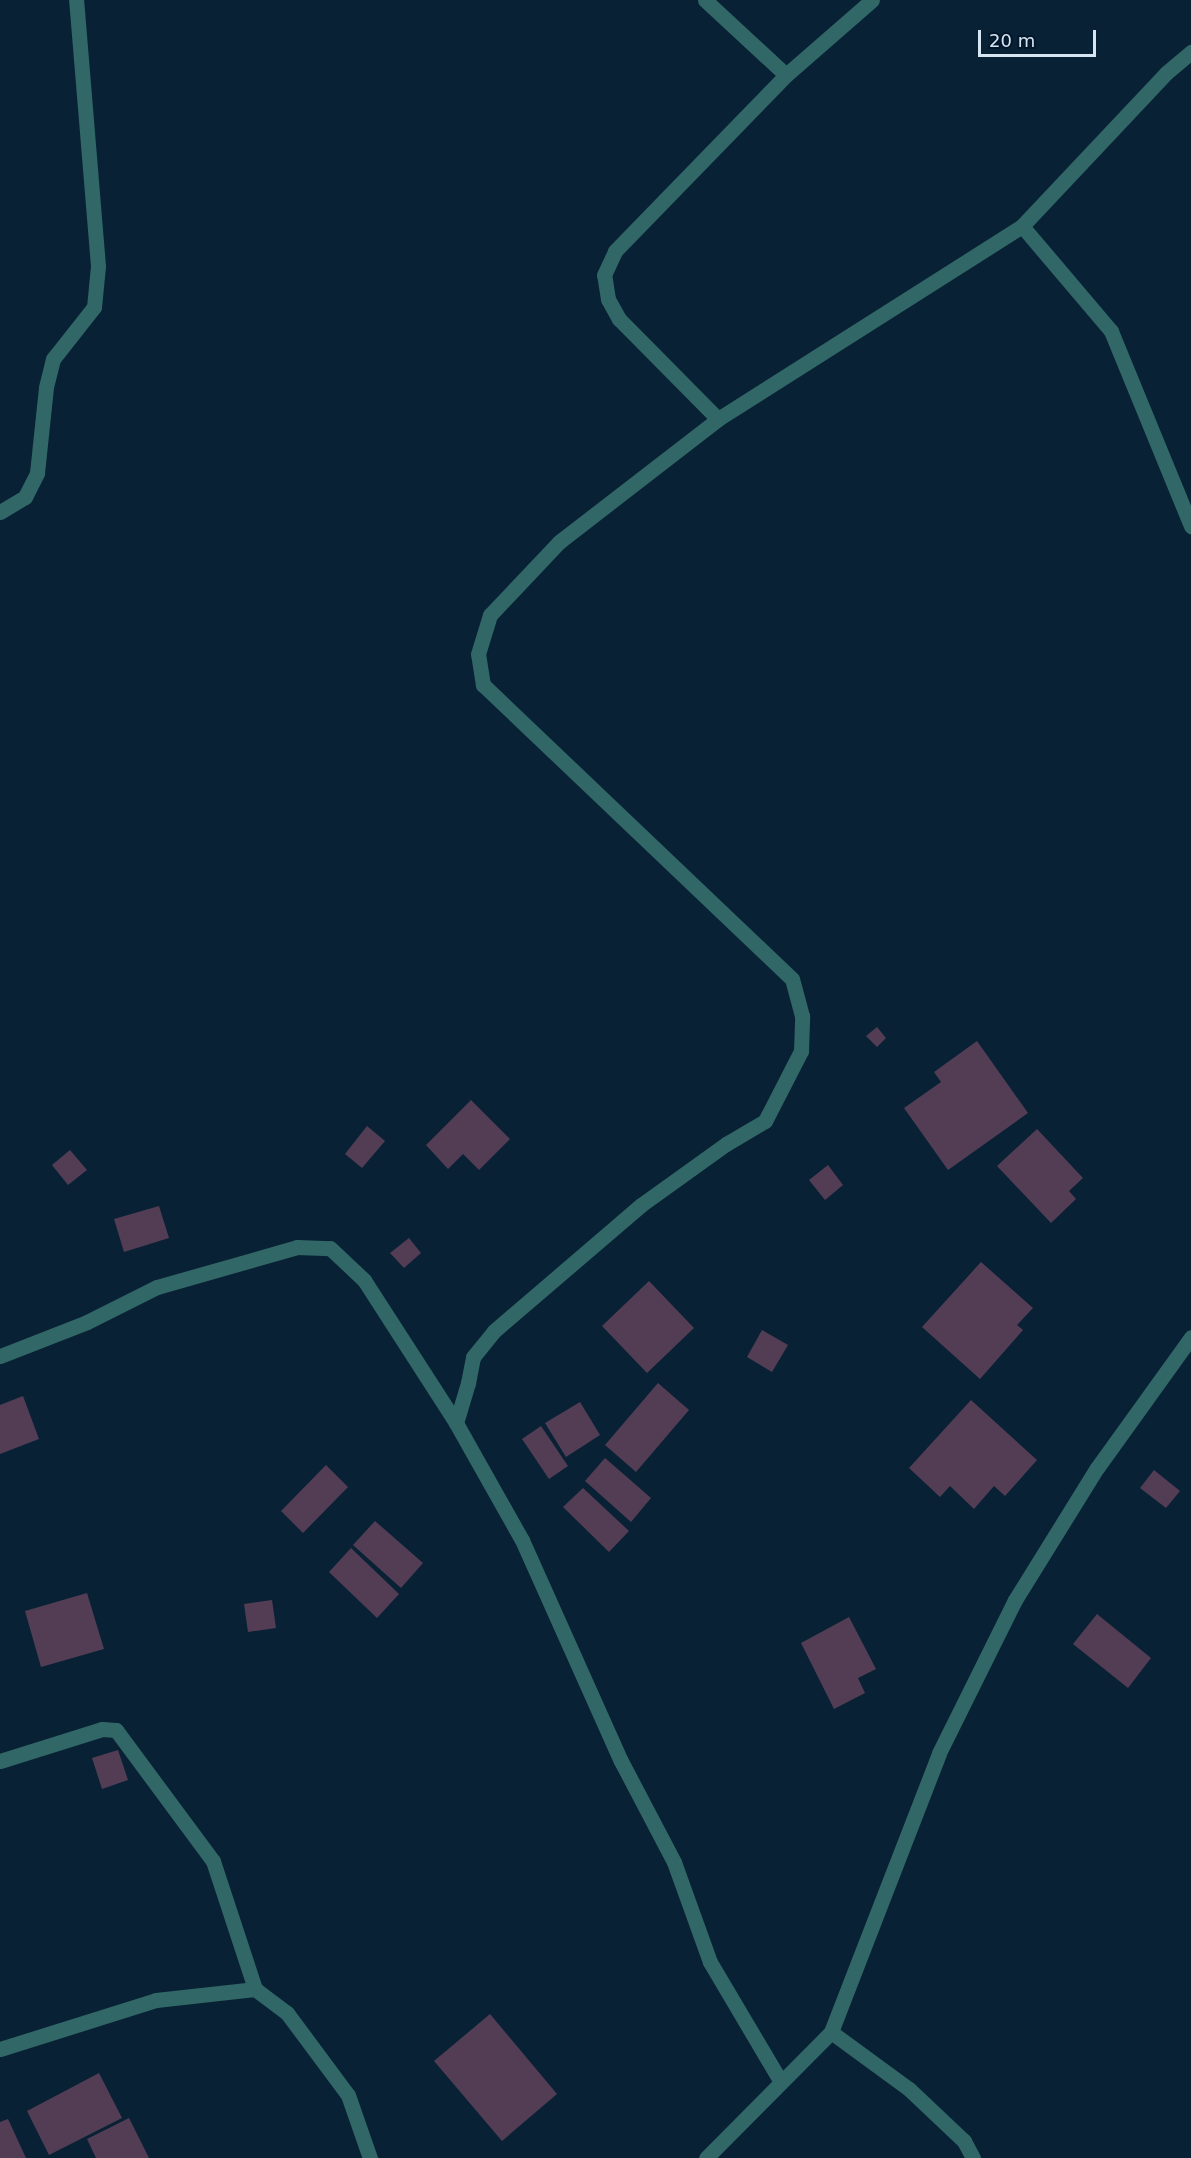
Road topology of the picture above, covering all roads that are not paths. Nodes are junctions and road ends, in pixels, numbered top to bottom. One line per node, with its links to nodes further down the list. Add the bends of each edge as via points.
1 (76, 0): 8 (street, via 98,266 94,307 53,359 46,387 37,473 25,497)
2 (705, 0): 5 (street)
3 (872, 0): 5 (street)
4 (1191, 52): 6 (street, via 1166,73)
5 (786, 75): 7 (street, via 615,251 604,275 608,299 619,319)
6 (1023, 226): 7 (street); 9 (street, via 1112,330)
7 (718, 419): 12 (street, via 559,542 490,615 478,654 483,686 792,978 802,1016 801,1051 765,1121 641,1205 494,1332 473,1357)
8 (0, 512)
9 (1191, 526)
10 (1191, 1337): 15 (street, via 1097,1468 1015,1600 939,1753)
11 (0, 1356): 12 (street, via 87,1322 157,1287 297,1246 330,1248 364,1280)
12 (456, 1424): 17 (street, via 522,1540 621,1761 674,1862 710,1962)
13 (0, 1761): 14 (street, via 102,1729 116,1730 213,1861)
14 (255, 1989): 16 (street, via 156,2001); 18 (street, via 288,2013 348,2095)
15 (831, 2032): 17 (street); 20 (street, via 909,2089 964,2141)
16 (0, 2049)
17 (781, 2082): 19 (street)
18 (370, 2158)
19 (706, 2158)
20 (973, 2158)

